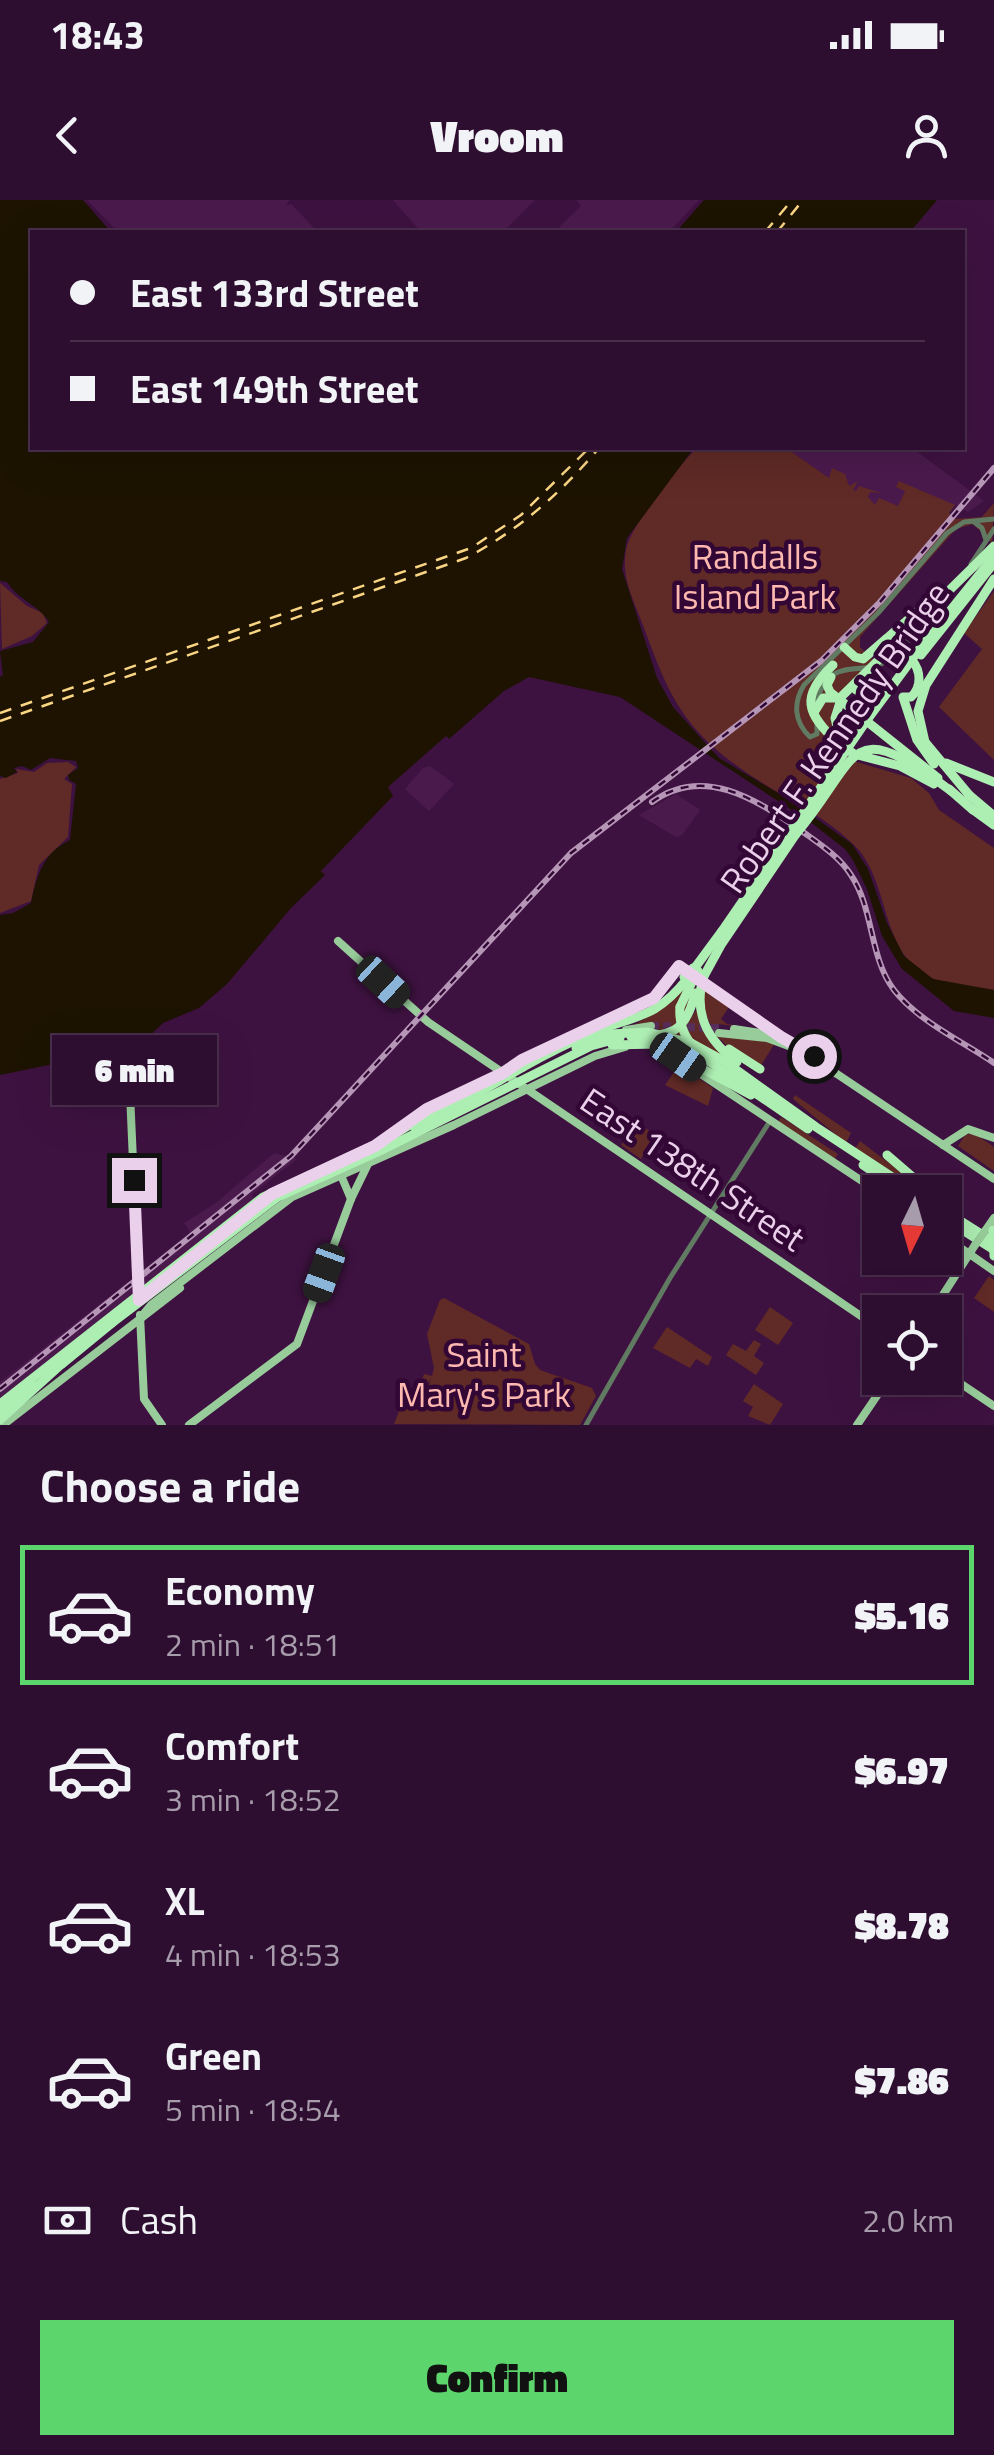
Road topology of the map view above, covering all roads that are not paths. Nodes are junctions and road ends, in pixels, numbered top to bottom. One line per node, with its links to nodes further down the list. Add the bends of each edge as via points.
1 (994, 519): 2 (street)
2 (971, 520): 4 (street); 8 (street, via 947,533)
3 (994, 529): 4 (street)
4 (990, 543): 6 (highway); 11 (street)
5 (994, 560): 20 (highway, Robert F. Kennedy Bridge, bridge, via 907,665); 27 (highway, Robert F. Kennedy Bridge, bridge)
6 (973, 567): 10 (highway, bridge); 17 (highway, bridge, via 842,696 835,718)
7 (994, 579): 18 (highway, via 923,692 918,719)
8 (843, 648): 10 (highway); 12 (street); 16 (street, via 802,687 797,716 810,737 817,734); 17 (highway, bridge, via 816,682 810,704)
9 (900, 657): 11 (street); 23 (highway, via 918,670 918,687 908,697 922,751)
10 (870, 660): 11 (street); 12 (street)
11 (886, 663)
12 (847, 669): 13 (street)
13 (831, 678): 15 (highway, via 828,689); 16 (street)
14 (882, 684): 20 (highway, bridge, via 858,688 844,704 842,749)
15 (843, 702): 16 (highway, via 826,697); 19 (highway)
16 (815, 711)
17 (838, 741): 24 (highway, bridge, via 860,756 905,768)
18 (925, 742): 21 (highway, via 950,765); 23 (highway)
19 (905, 750): 22 (highway, bridge); 23 (highway)
20 (824, 782): 29 (highway, Robert F. Kennedy Bridge, bridge)
21 (994, 782)
22 (951, 791): 24 (highway); 27 (highway, bridge, via 902,756 864,750 848,761)
23 (970, 796): 25 (highway)
24 (973, 810): 26 (highway)
25 (994, 816)
26 (994, 825)
27 (796, 834): 29 (highway, Robert F. Kennedy Bridge, bridge)
28 (338, 940): 41 (main road, East 138th Street, via 425,1020)
29 (716, 948): 30 (highway); 30 (highway)
30 (698, 972): 31 (highway, bridge); 31 (highway, bridge)
31 (692, 982): 32 (highway); 33 (highway, via 640,1012); 34 (highway, via 687,1020 674,1031); 37 (highway, bridge, via 680,1021); 46 (highway, bridge, via 651,1012 554,1051)
32 (702, 1019): 39 (highway, via 721,1042); 44 (highway, via 721,1050)
33 (584, 1031): 35 (street, via 658,996 679,966); 41 (main road)
34 (654, 1031): 38 (main road, via 601,1038); 43 (main road, via 600,1042); 45 (highway, bridge, via 596,1044)
35 (781, 1037): 42 (main road); 42 (main road, via 719,1030 777,1041)
36 (678, 1057): 43 (main road, via 630,1047); 44 (highway); 47 (main road)
37 (706, 1062): 44 (highway); 45 (highway, bridge, via 662,1045 620,1044)
38 (544, 1065): 41 (main road); 43 (main road)
39 (760, 1069)
40 (129, 1072): 77 (main road, bridge)
41 (503, 1073): 43 (main road, East 138th Street); 48 (highway, bridge); 60 (main road, via 427,1109 375,1146)
42 (837, 1074): 50 (main road)
43 (520, 1086): 46 (main road); 53 (main road); 65 (main road, East 138th Street)
44 (774, 1100): 46 (highway, bridge, via 714,1054 683,1040 621,1032); 52 (highway)
45 (481, 1101): 83 (highway, bridge, via 271,1201)
46 (440, 1116): 48 (highway, bridge); 54 (main road)
47 (770, 1120): 62 (main road); 65 (street)
48 (389, 1138): 83 (highway, bridge, via 263,1197)
49 (994, 1138): 50 (main road, via 968,1129)
50 (944, 1145): 61 (main road)
51 (887, 1155): 58 (highway)
52 (856, 1157): 55 (highway); 56 (highway); 57 (highway)
53 (369, 1162): 59 (main road); 64 (main road)
54 (344, 1164): 59 (main road); 63 (main road)
55 (873, 1175)
56 (880, 1175)
57 (887, 1175)
58 (910, 1175)
59 (338, 1176): 63 (main road); 64 (main road)
60 (300, 1179): 63 (main road); 71 (main road)
61 (994, 1179)
62 (862, 1181)
63 (289, 1194): 68 (main road); 79 (main road)
64 (350, 1199): 84 (main road, via 298,1344)
65 (710, 1214): 78 (main road, East 138th Street); 86 (street)
66 (962, 1217): 70 (highway)
67 (994, 1218): 70 (main road)
68 (240, 1227): 71 (main road); 77 (main road)
69 (962, 1229): 72 (highway)
70 (986, 1230): 72 (highway, bridge); 72 (highway); 74 (main road, bridge)
71 (218, 1236): 77 (main road)
72 (994, 1249)
73 (962, 1250): 74 (main road)
74 (970, 1255): 75 (main road); 76 (main road)
75 (994, 1271)
76 (943, 1295)
77 (139, 1299): 79 (main road); 83 (main road)
78 (862, 1317)
79 (140, 1318): 83 (main road); 85 (main road, via 144,1399)
80 (962, 1384): 82 (main road)
81 (877, 1395): 87 (main road)
82 (994, 1406)
83 (1, 1414)
84 (192, 1424)
85 (162, 1425)
86 (586, 1425)
87 (857, 1425)

